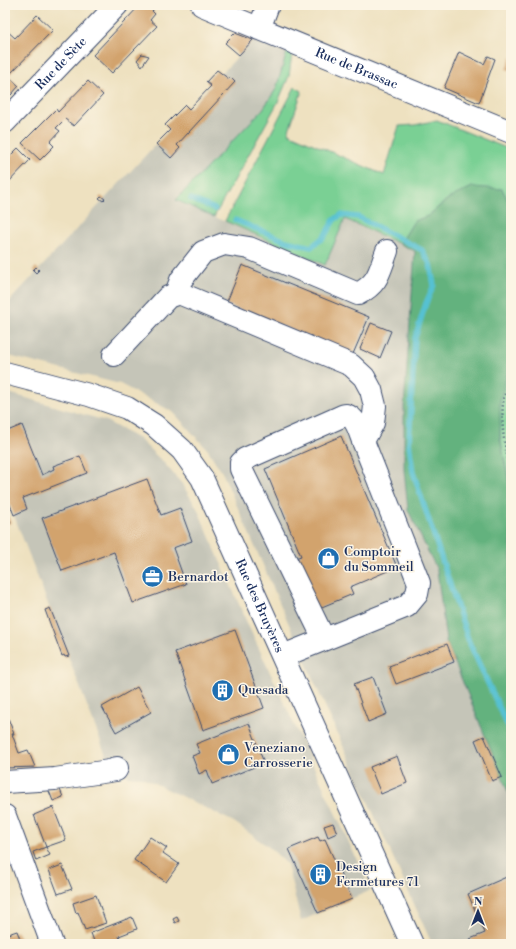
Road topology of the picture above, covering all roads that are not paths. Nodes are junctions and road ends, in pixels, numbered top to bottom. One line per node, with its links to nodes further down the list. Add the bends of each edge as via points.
1 (117, 5): 5 (street, Rue de Sète)
2 (202, 5): 4 (street, Rue de Brassac)
3 (268, 5): 4 (street)
4 (259, 29): 6 (street, Rue de Brassac)
5 (5, 122)
6 (511, 132)
7 (387, 251): 8 (street, via 376,280 358,294 249,248 224,244 203,252 181,280)
8 (179, 293): 9 (street, via 168,297); 11 (street, via 351,365 364,377 375,406 373,423)
9 (114, 355)
10 (5, 373): 13 (street, Rue des Bruyères, via 89,395 127,408 154,425 182,450 202,478)
11 (363, 440): 12 (street, via 419,583 417,594 407,606); 12 (street, via 356,423 346,415 244,459 241,463 241,469)
12 (324, 640): 13 (street)
13 (283, 656): 18 (street, Rue des Bruyères)
14 (117, 768): 15 (street, via 55,779)
15 (5, 782)
16 (5, 816): 17 (street)
17 (52, 944)
18 (412, 944)

